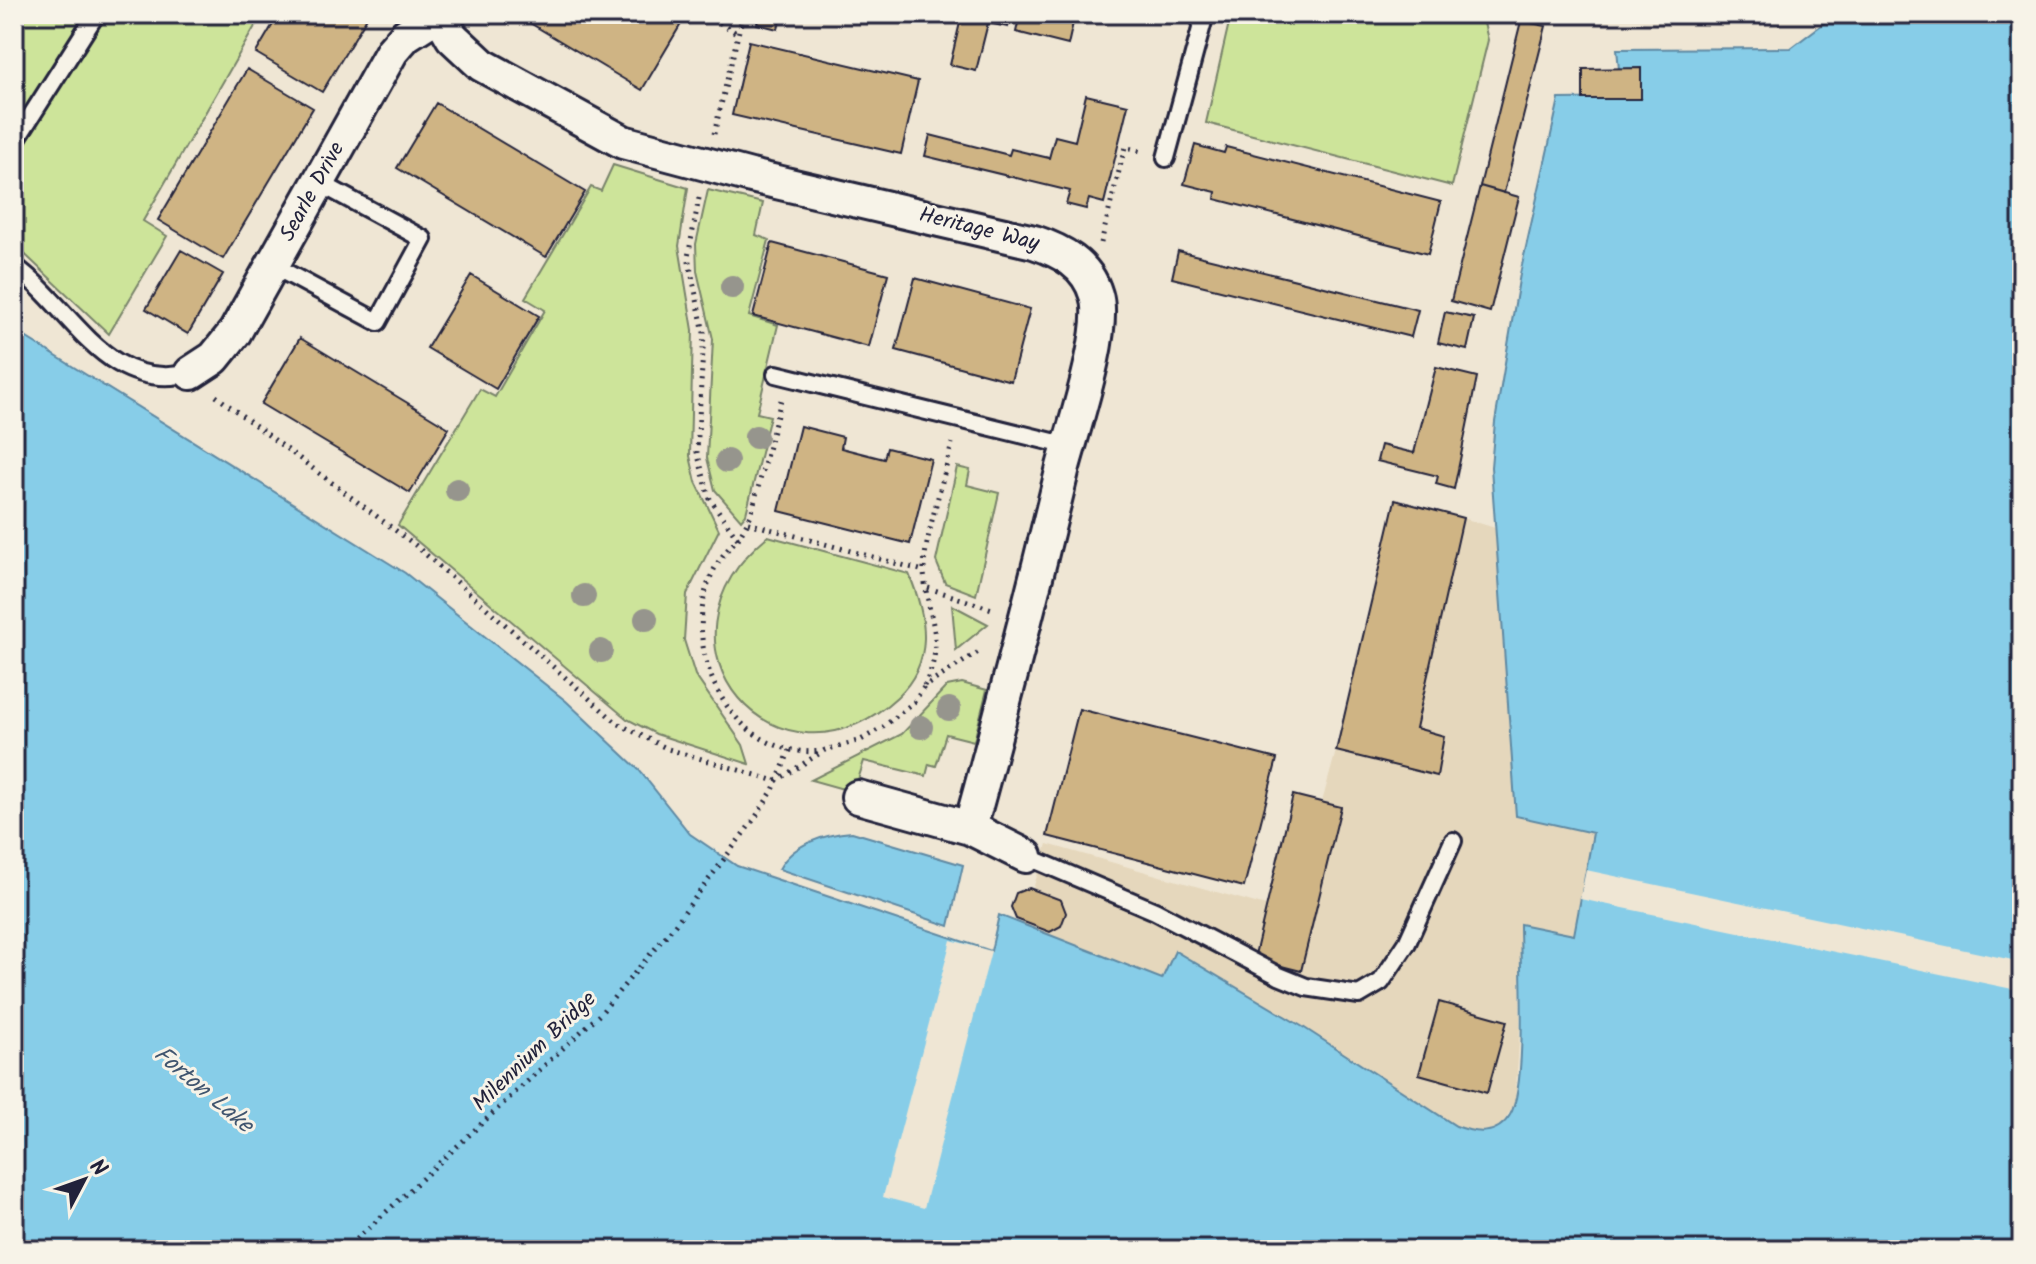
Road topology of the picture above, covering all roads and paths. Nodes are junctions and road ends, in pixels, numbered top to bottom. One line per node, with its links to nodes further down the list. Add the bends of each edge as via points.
1 (96, 14): 7 (lane)
2 (439, 14): 8 (street, Heritage Way, via 468,54 623,142); 10 (street, Searle Drive, via 392,51)
3 (706, 14): 6 (path)
4 (743, 14): 6 (path)
5 (1205, 14): 9 (lane)
6 (738, 34): 8 (path)
7 (14, 143)
8 (710, 152): 13 (street, Heritage Way, via 1034,242 1070,258); 19 (path, via 688,257 704,333 697,452 710,499)
9 (1166, 158): 13 (path, via 1125,147)
10 (318, 182): 11 (street, Searle Drive); 11 (lane, via 423,239 378,322)
11 (272, 265): 14 (street, Searle Drive, via 228,341)
12 (14, 266): 14 (lane, via 117,363 155,377)
13 (1091, 283): 17 (street, via 1097,323)
14 (189, 374): 26 (path, via 415,545 617,723 668,749)
15 (782, 375): 16 (lane); 18 (path)
16 (958, 419): 17 (lane); 20 (path)
17 (1069, 446): 22 (street)
18 (748, 523): 19 (path); 20 (path)
19 (738, 539): 24 (path, via 717,560 705,589 703,658 736,714 757,734)
20 (924, 571): 21 (path)
21 (928, 588): 22 (path); 23 (path, via 937,639)
22 (1027, 620): 23 (path); 28 (street)
23 (924, 687): 25 (path, via 883,727)
24 (790, 750): 25 (path); 26 (path, Milennium Bridge)
25 (825, 750): 26 (path)
26 (776, 781): 31 (path, Milennium Bridge, via 755,818 670,931 600,1014)
27 (858, 797): 28 (street)
28 (970, 828): 30 (street)
29 (1453, 841): 30 (lane, via 1407,943 1381,982 1359,995 1306,987 1279,976 1155,911)
30 (1026, 856)
31 (345, 1250)

